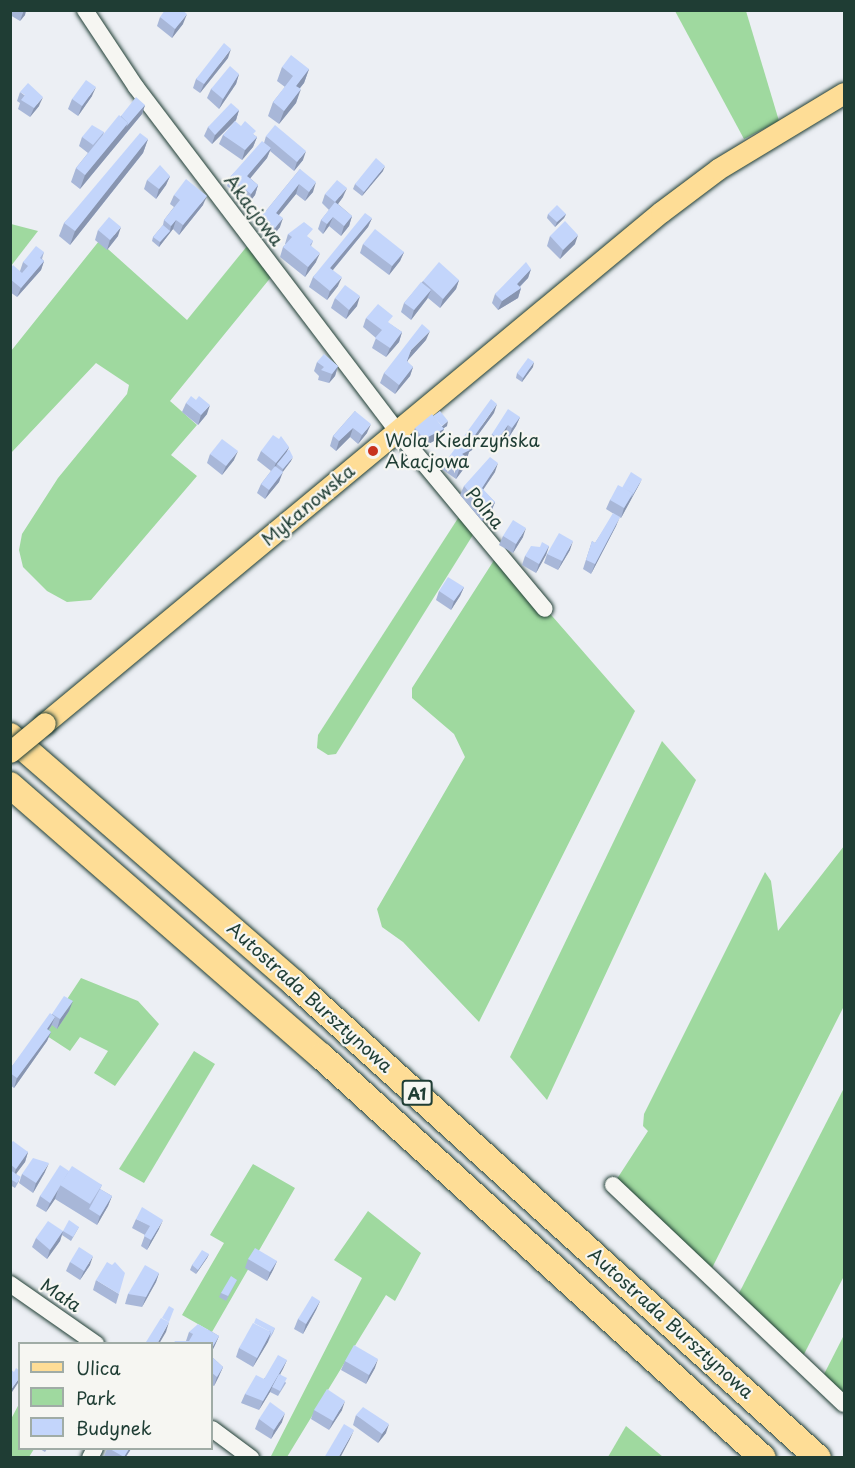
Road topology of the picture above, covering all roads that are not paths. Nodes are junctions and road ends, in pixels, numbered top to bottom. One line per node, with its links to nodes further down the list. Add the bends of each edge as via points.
1 (85, 10): 3 (street, Akacjowa, via 136,87)
2 (844, 93): 3 (main road, Mykanowska, via 718,169 554,298)
3 (397, 431): 4 (street, Polna); 6 (main road, Mykanowska, bridge)
4 (545, 609)
5 (10, 736): 15 (highway, Autostrada Bursztynowa / A1, via 294,983)
6 (10, 752)
7 (10, 785): 14 (highway, Autostrada Bursztynowa / A1, via 321,1056)
8 (613, 1185): 11 (street)
9 (10, 1284): 10 (street, Mała)
10 (93, 1341)
11 (844, 1404)
12 (213, 1430): 13 (street)
13 (251, 1458)
14 (763, 1458)
15 (818, 1458)

